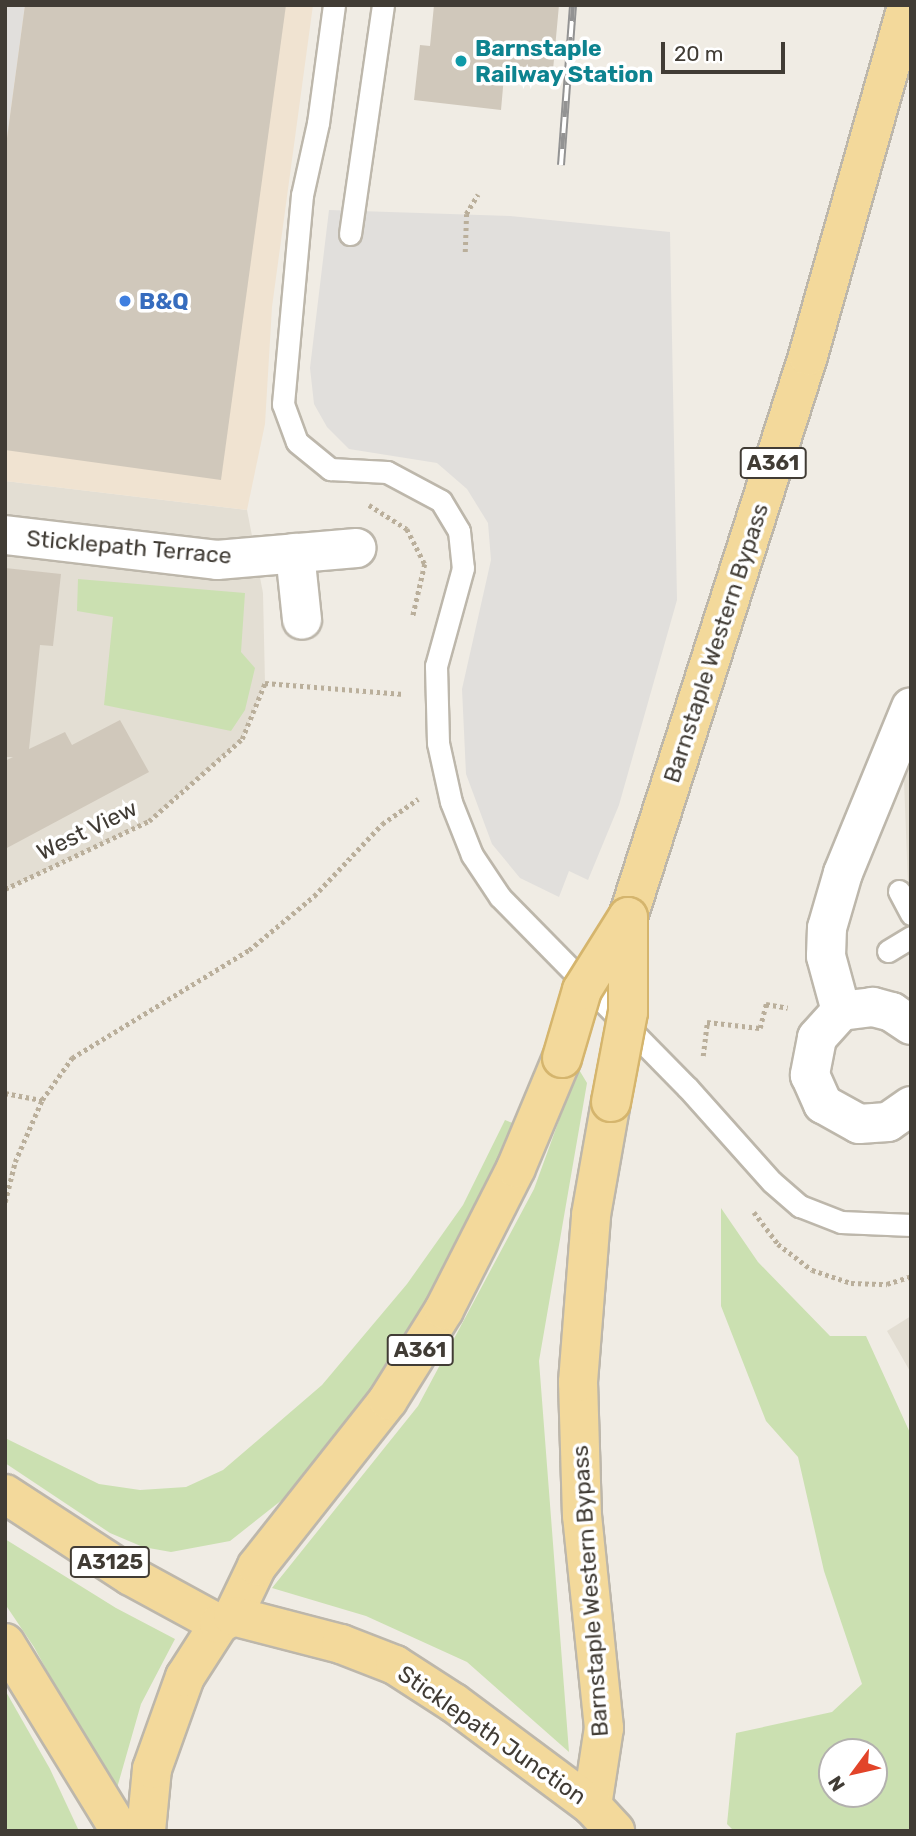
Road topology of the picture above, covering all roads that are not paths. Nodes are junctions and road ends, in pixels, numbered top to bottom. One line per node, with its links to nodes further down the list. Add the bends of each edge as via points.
1 (334, 5): 18 (lane, via 318,123 302,195 283,404 297,442 330,469 387,472 441,501 459,531 463,568 436,666 438,743 451,802 464,834 500,897 800,1206 841,1222)
2 (383, 5): 4 (lane)
3 (907, 5): 12 (main road, Barnstaple Western Bypass / A361, via 807,356)
4 (350, 234)
5 (5, 535): 7 (street, Sticklepath Terrace, via 217,560)
6 (356, 548): 7 (street, Sticklepath Terrace)
7 (295, 553): 8 (street)
8 (302, 620)
9 (911, 707): 15 (street, via 843,873 827,928)
10 (899, 891): 11 (lane)
11 (911, 914)
12 (628, 917): 20 (main road, Barnstaple Western Bypass / A361, bridge, via 582,990 562,1058 516,1168 444,1310 388,1400 257,1566); 22 (main road, Barnstaple Western Bypass / A361, bridge, via 628,1012 591,1215 578,1382 582,1516 604,1728)
13 (911, 937): 14 (lane)
14 (888, 951)
15 (836, 999): 16 (street, via 891,1012); 17 (street, via 810,1057 813,1086 823,1104 840,1117 864,1125)
16 (911, 1025)
17 (908, 1113)
18 (911, 1225)
19 (5, 1494): 20 (main road, A3125, via 131,1576)
20 (226, 1620): 22 (main road, Sticklepath Junction, via 341,1644 395,1665 454,1703); 24 (main road, via 185,1677 152,1769)
21 (5, 1643): 23 (main road)
22 (601, 1821)
23 (120, 1831)
24 (146, 1831)

